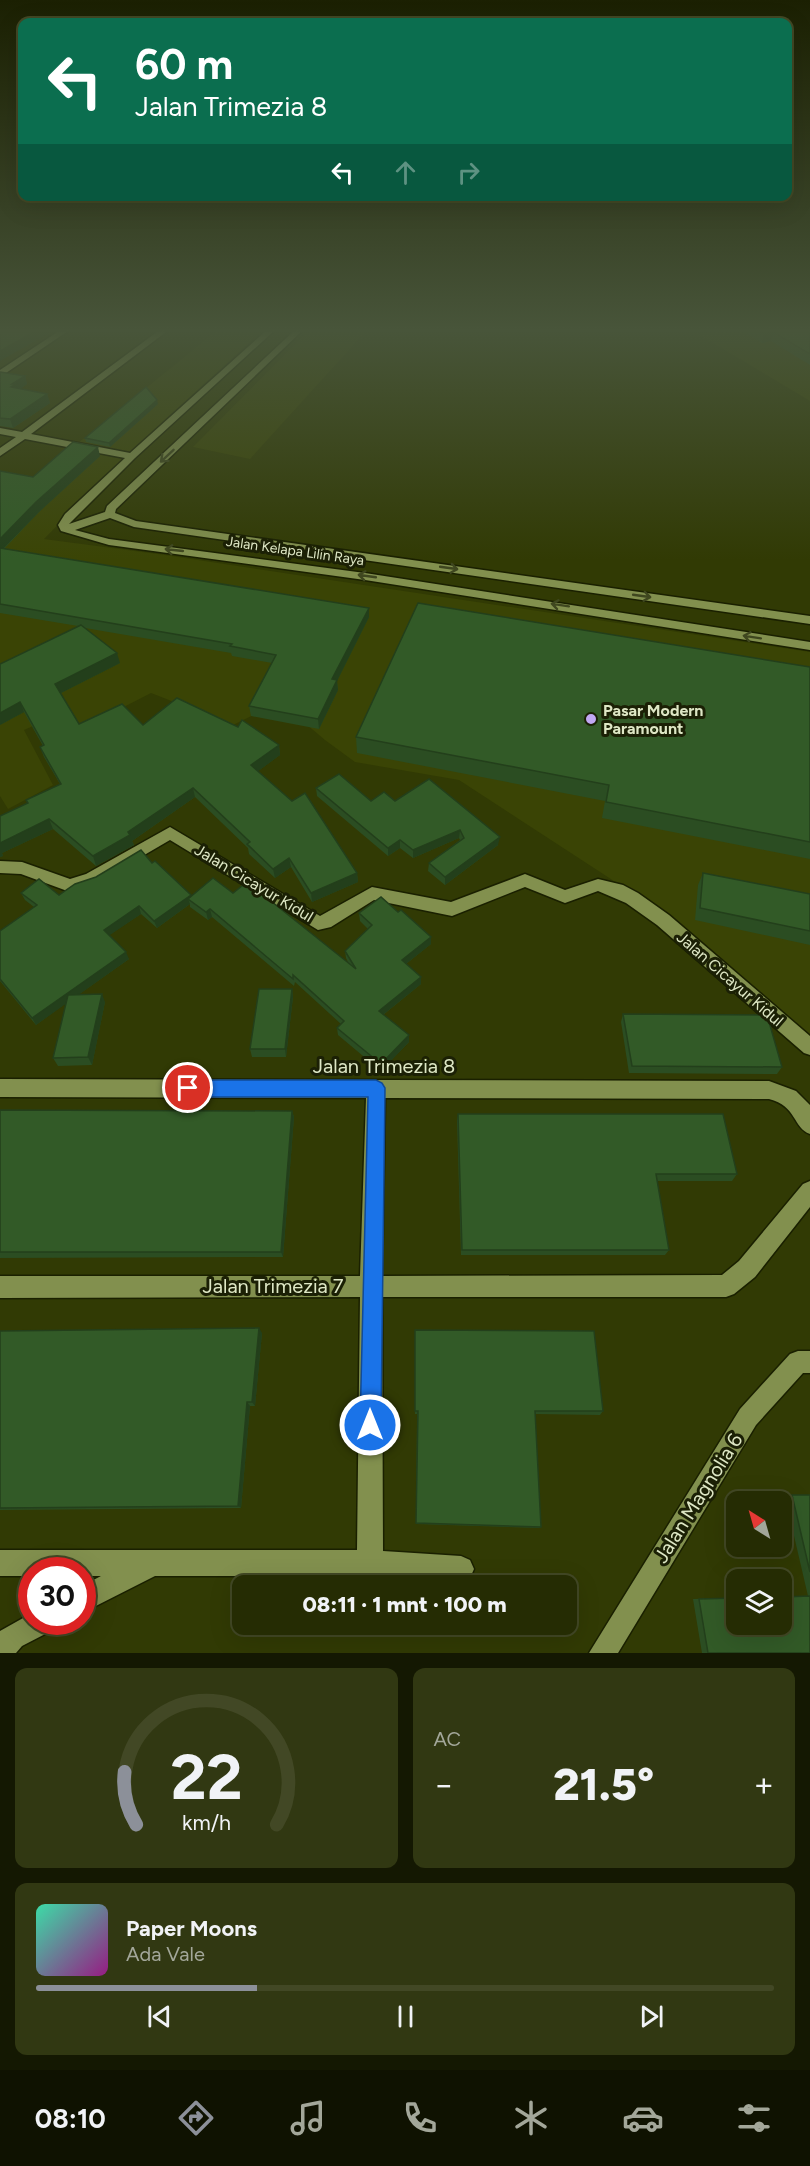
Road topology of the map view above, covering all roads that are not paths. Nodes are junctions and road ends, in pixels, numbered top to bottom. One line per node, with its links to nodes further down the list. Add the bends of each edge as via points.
1 (63, 406): 5 (street)
2 (194, 406): 7 (street)
3 (209, 406): 8 (street, one-way to 8, via 111,508)
4 (0, 431): 5 (street)
5 (24, 435): 6 (street); 7 (street)
6 (0, 453)
7 (132, 456): 10 (street, via 69,516 63,525)
8 (110, 514): 9 (street, Jalan Kelapa Lilin Raya); 10 (street)
9 (134, 524): 11 (street, via 112,535); 12 (street, Jalan Kelapa Lilin Raya, one-way to 12)
10 (65, 529): 11 (street, Jalan Kelapa Lilin Raya)
11 (114, 544): 13 (street, Jalan Kelapa Lilin Raya, one-way to 11, via 471,591)
12 (810, 620)
13 (810, 646)
14 (0, 867): 15 (street, Jalan Cicayur Kidul, via 22,868 70,886 92,878 170,833 318,922 325,922 372,894 452,909 525,880 565,897 598,885 617,890 656,915)
15 (810, 1047)
16 (376, 1088): 17 (street, Jalan Trimezia 8); 18 (street, Jalan Trimezia 8, via 769,1090 802,1106); 20 (street)
17 (0, 1089)
18 (810, 1125)
19 (810, 1191): 20 (street, Jalan Trimezia 7, via 747,1269 726,1286)
20 (371, 1286): 21 (street, Jalan Trimezia 7); 25 (street)
21 (0, 1287)
22 (810, 1362): 30 (street, Jalan Magnolia 6, via 798,1362 748,1417)
23 (0, 1563): 24 (street)
24 (151, 1563): 25 (street); 27 (street)
25 (370, 1563): 26 (street)
26 (460, 1569)
27 (96, 1592)
28 (18, 1634): 29 (street)
29 (0, 1649)
30 (603, 1653)

